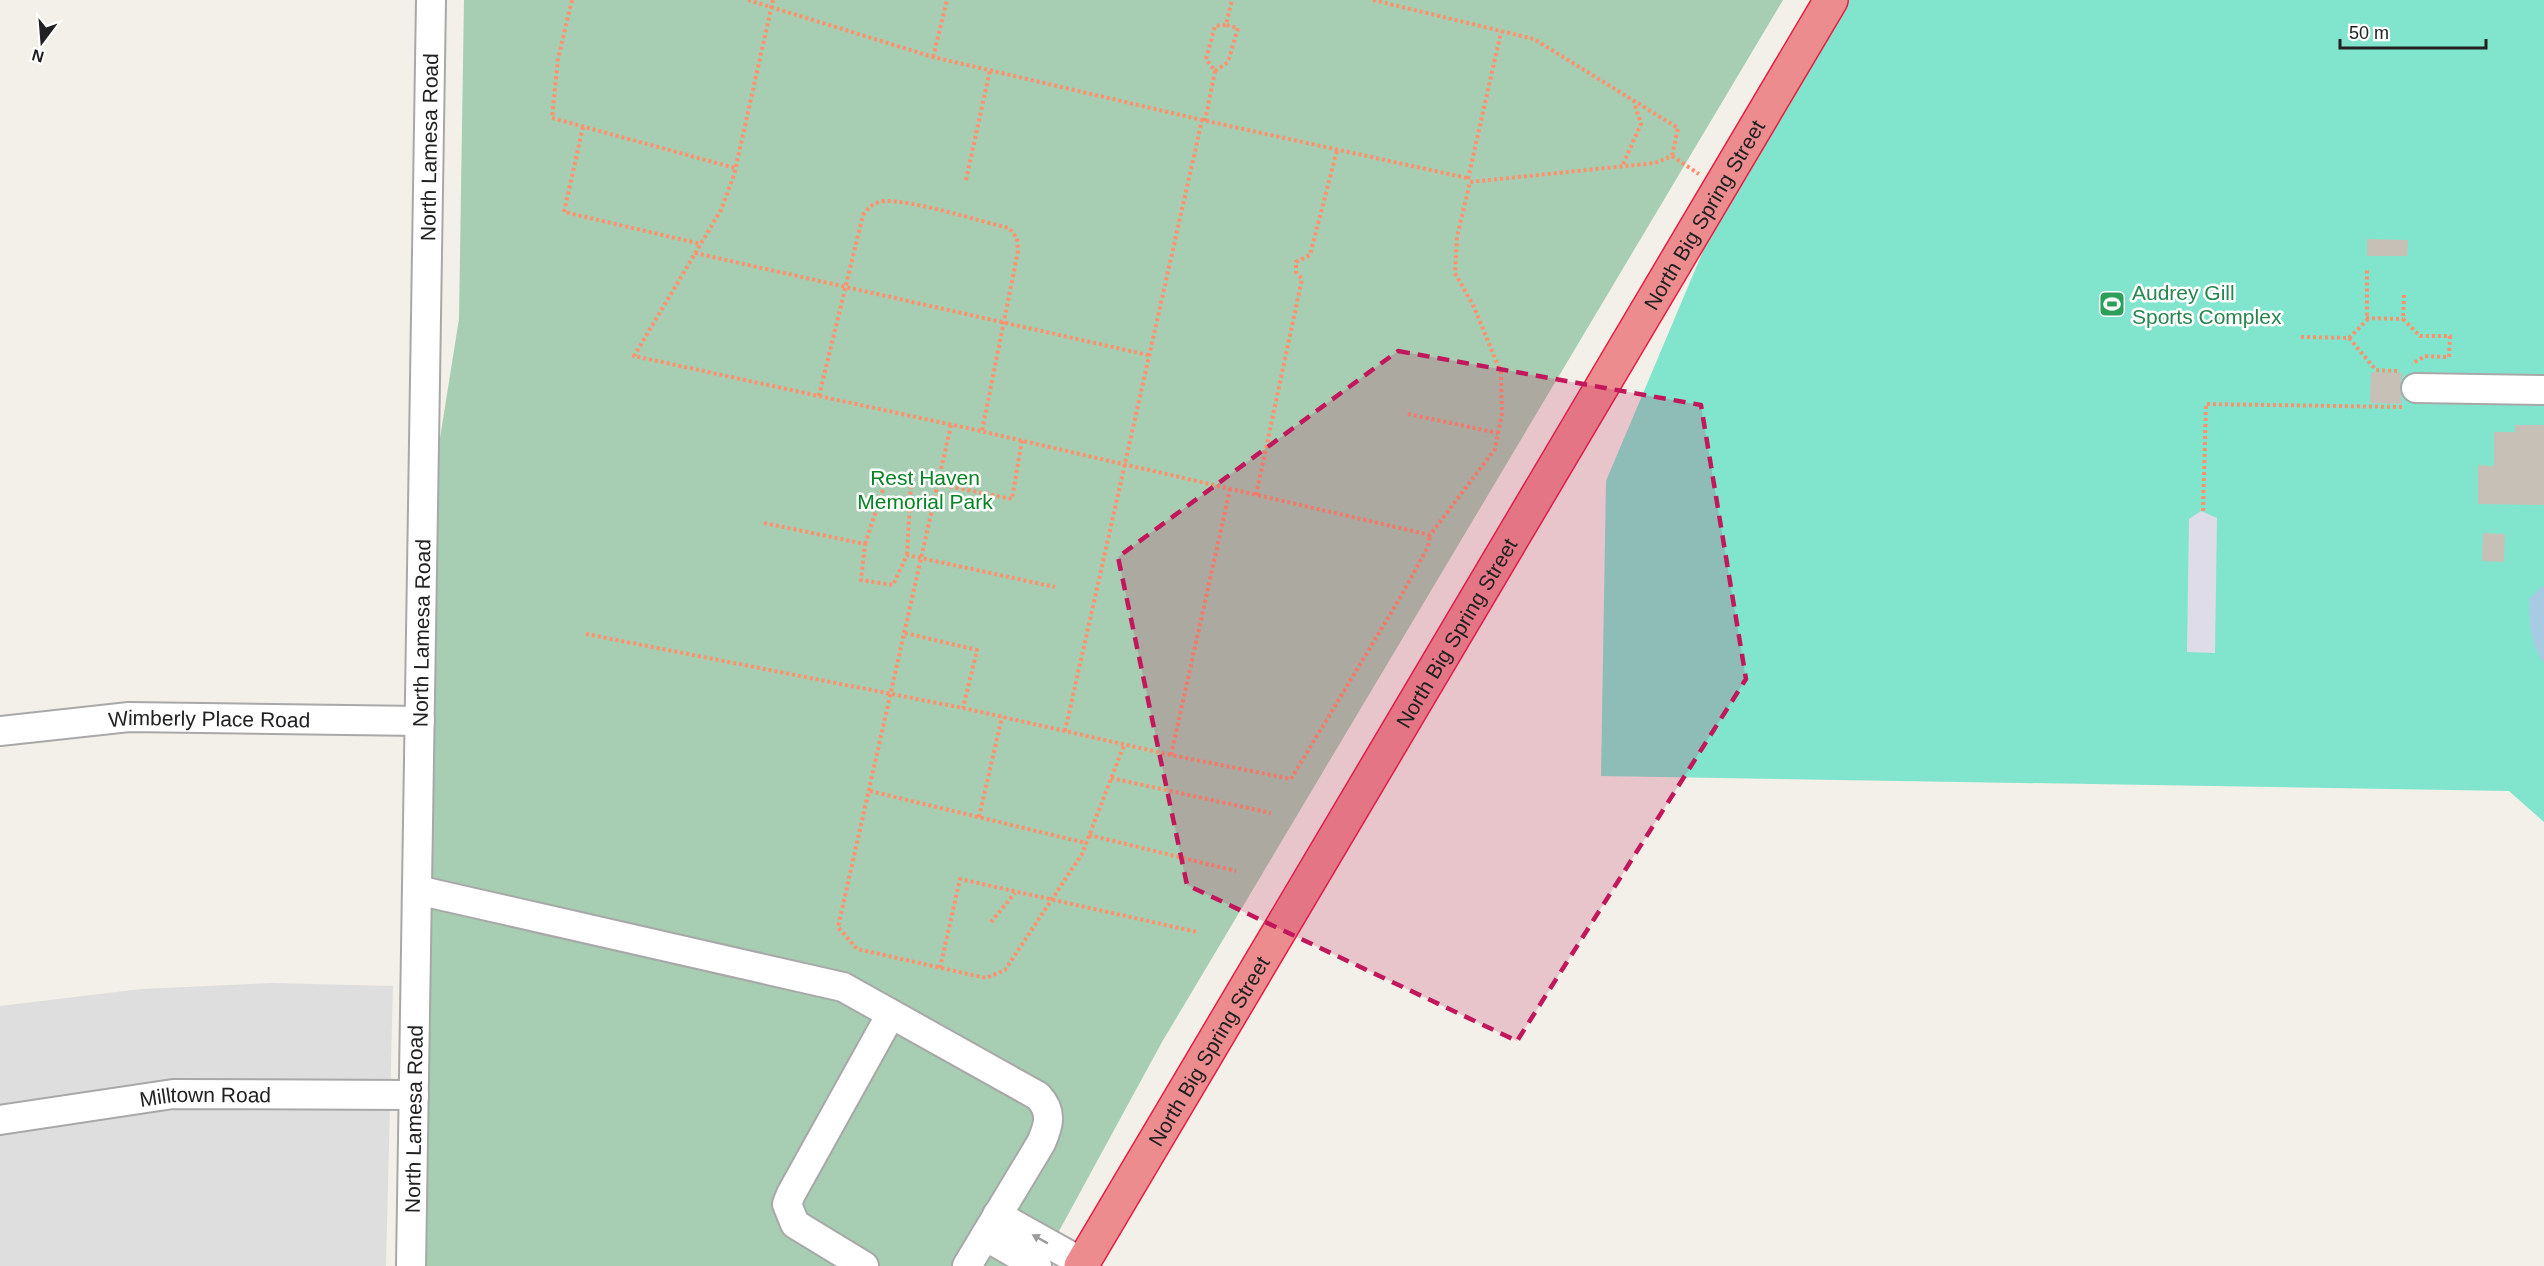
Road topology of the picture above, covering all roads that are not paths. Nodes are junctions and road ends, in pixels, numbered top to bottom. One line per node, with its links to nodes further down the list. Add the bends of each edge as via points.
1 (431, 0): 5 (street, North Lamesa Road)
2 (1831, 0): 12 (highway, North Big Spring Street)
3 (2411, 379): 4 (street)
4 (2544, 390)
5 (420, 721): 6 (street, Wimberly Place Road, via 129,717); 7 (street, North Lamesa Road)
6 (0, 731)
7 (417, 890): 8 (street, via 843,987); 9 (street, North Lamesa Road)
8 (891, 1014): 11 (street, via 1046,1104 1049,1125); 14 (street, via 788,1204 795,1224)
9 (414, 1095): 10 (street, Milltown Road, via 173,1094); 13 (street, North Lamesa Road)
10 (0, 1120)
11 (991, 1226): 12 (street, one-way to 11); 15 (street); 16 (street)
12 (1082, 1264)
13 (411, 1266)
14 (864, 1266)
15 (967, 1266)
16 (1037, 1266)

